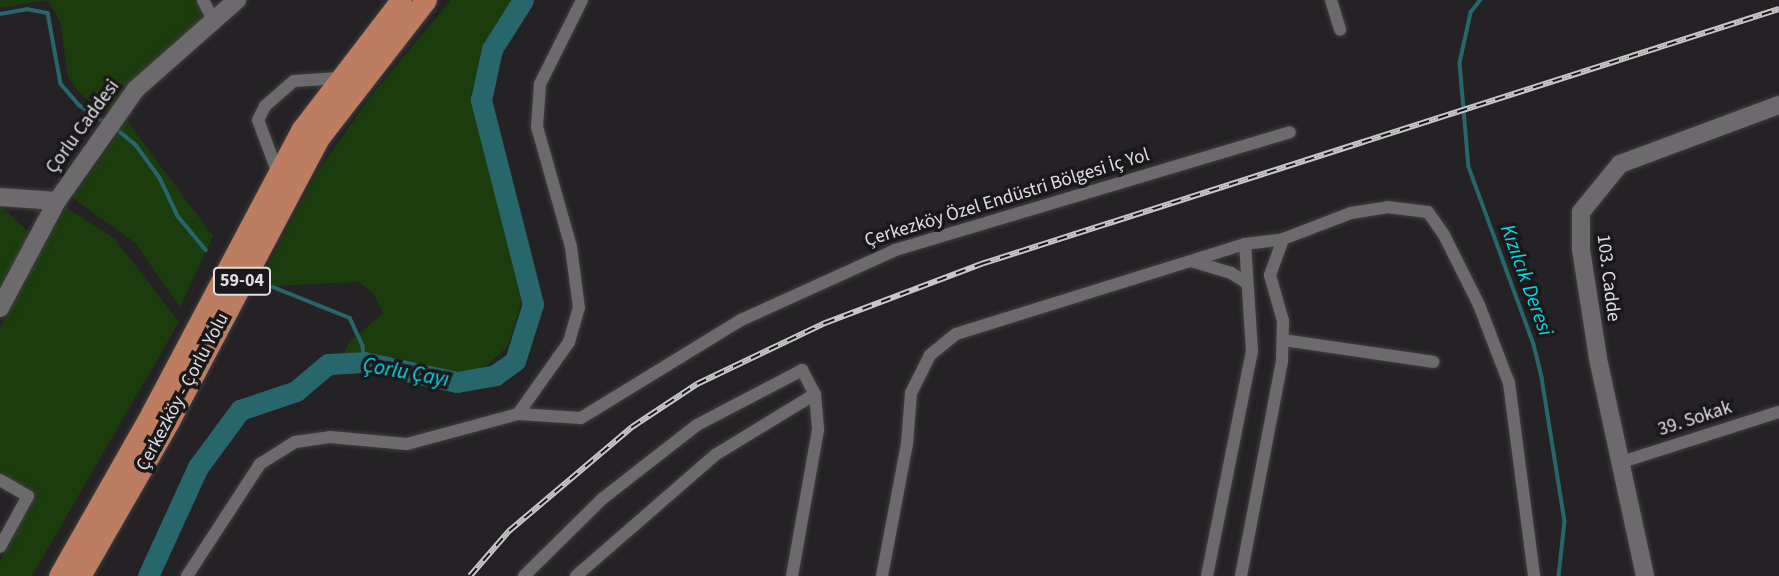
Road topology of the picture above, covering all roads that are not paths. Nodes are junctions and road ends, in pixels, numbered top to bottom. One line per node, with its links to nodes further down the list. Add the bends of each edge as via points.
1 (203, 0): 7 (street)
2 (237, 0): 7 (street, Çorlu Caddesi)
3 (401, 0): 9 (main road, 59-04)
4 (426, 0): 29 (main road, Çerkezköy - Çorlu Yolu / 59-04, via 318,139 169,421)
5 (582, 0): 24 (street, via 540,84 537,127 571,247 579,308 569,342)
6 (1331, 0): 8 (street)
7 (212, 19): 14 (street, Çorlu Caddesi, via 136,89)
8 (1340, 30)
9 (339, 78): 12 (main road, 59-04); 12 (street, via 294,80 265,106 258,120)
10 (1779, 105): 25 (street, 103. Cadde, via 1620,164 1581,212 1581,249 1598,358)
11 (1290, 131): 24 (street, Çerkezköy Özel Endüstri Bölgesi İç Yol, via 895,250 741,320 582,418)
12 (277, 171): 28 (main road, 59-04, via 152,412)
13 (0, 197): 14 (street)
14 (57, 201): 19 (street, Çorlu Caddesi)
15 (1283, 239): 16 (street); 20 (street, via 1270,275 1283,321); 37 (street, via 1351,213 1387,207 1428,212 1479,305 1509,383)
16 (1245, 244): 17 (street); 18 (street)
17 (1191, 261): 18 (street); 34 (street, via 956,334 930,355 911,393 907,444)
18 (1247, 283): 35 (street, via 1252,351)
19 (0, 308)
20 (1283, 340): 21 (street); 36 (street, via 1283,361)
21 (1433, 362)
22 (815, 394): 31 (street, via 802,370 697,425 602,499); 32 (street, via 715,455); 33 (street, via 818,430)
23 (1779, 412): 25 (street, 39. Sokak)
24 (518, 414): 30 (street, Çerkezköy Özel Endüstri Bölgesi İç Yol, via 407,444 330,437 295,442 260,464)
25 (1622, 462): 38 (street, 103. Cadde)
26 (0, 480): 27 (street, via 28,496)
27 (0, 547)
28 (58, 576)
29 (80, 576)
30 (187, 576)
31 (524, 576)
32 (576, 576)
33 (792, 576)
34 (882, 576)
35 (1207, 576)
36 (1241, 576)
37 (1534, 576)
38 (1645, 576)

